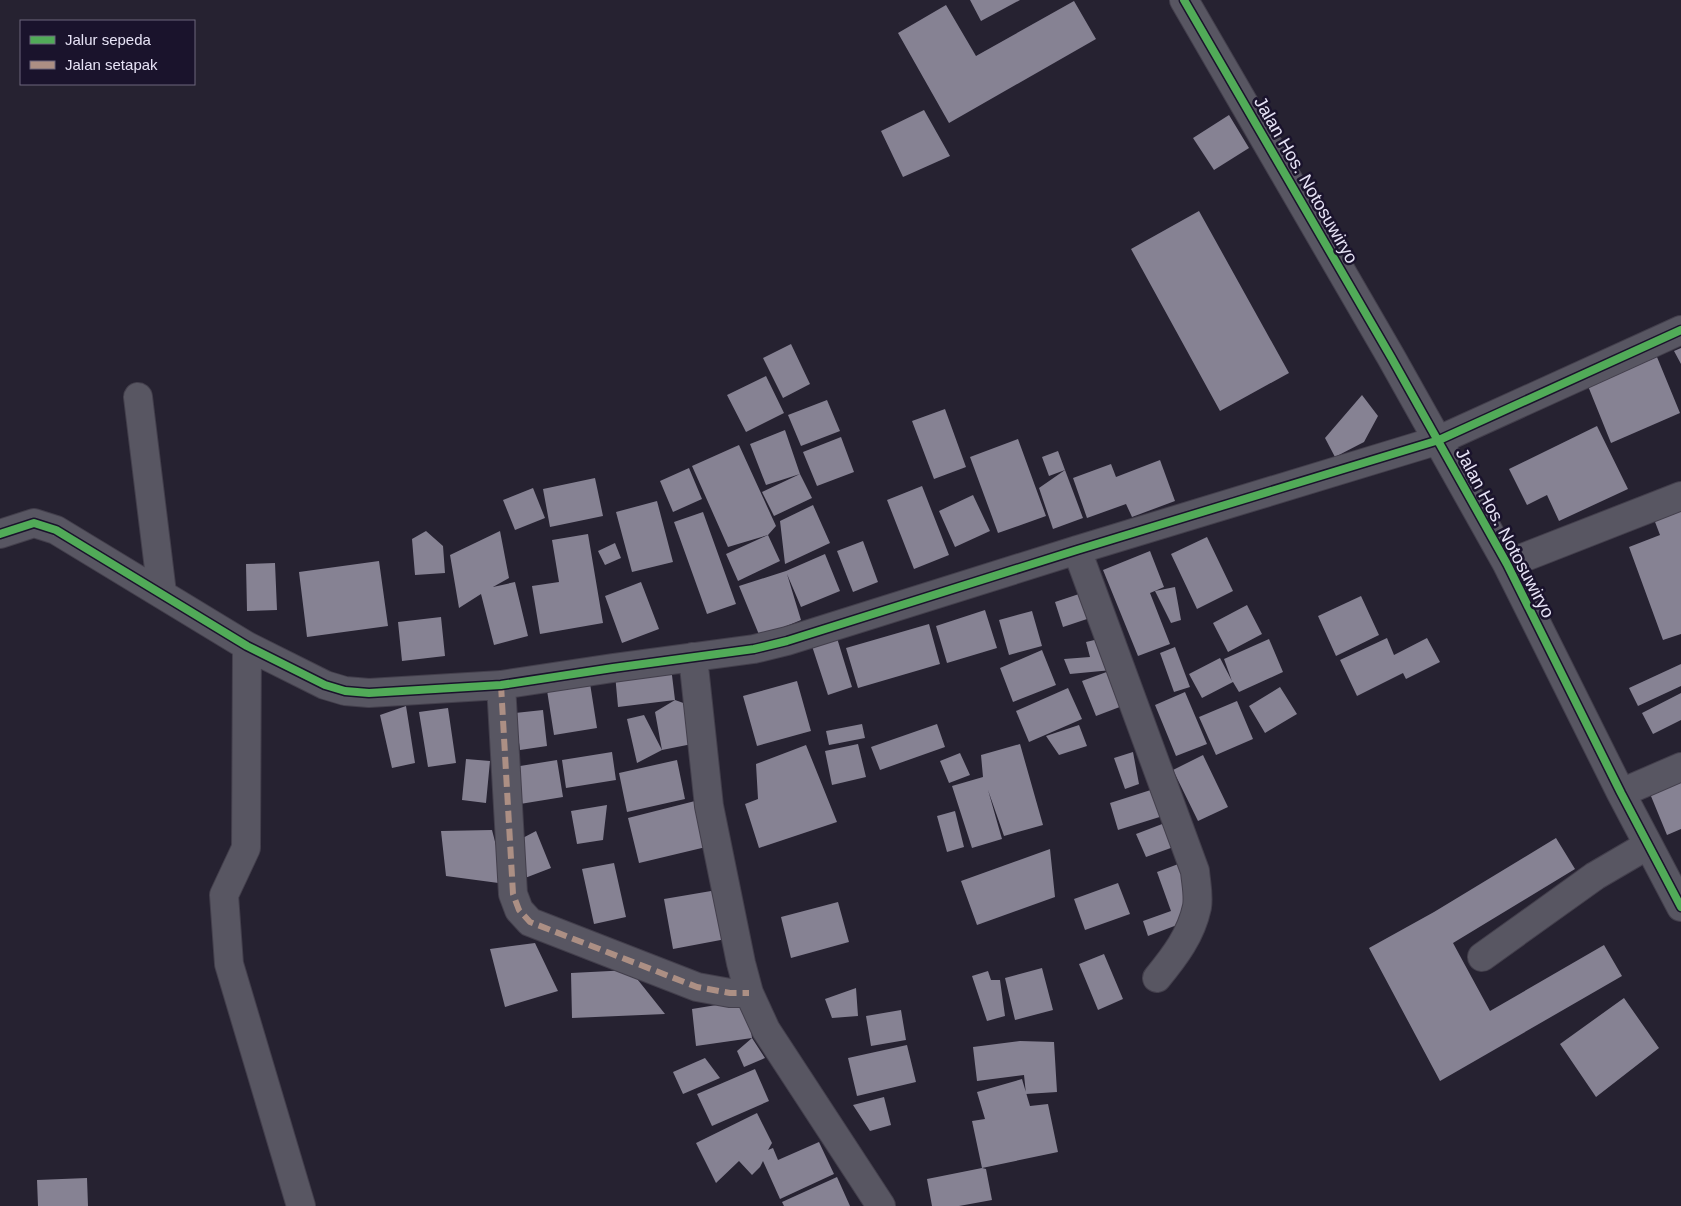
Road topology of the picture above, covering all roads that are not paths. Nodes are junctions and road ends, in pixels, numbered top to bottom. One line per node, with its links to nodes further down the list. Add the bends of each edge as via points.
1 (1184, 0): 4 (street, Jalan Hos. Notosuwiryo)
2 (1681, 330): 4 (street)
3 (138, 397): 9 (street)
4 (1438, 440): 7 (street); 8 (street, Jalan Hos. Notosuwiryo)
5 (1681, 496): 8 (street)
6 (0, 534): 9 (street, via 34,523 56,530)
7 (1076, 550): 11 (street, via 787,641); 18 (street, via 1195,872 1197,906 1186,938)
8 (1507, 564): 14 (street, Jalan Hos. Notosuwiryo)
9 (162, 593): 10 (street)
10 (247, 646): 12 (street, via 325,685 345,691 369,693); 20 (street, via 246,848 224,895 229,964)
11 (693, 657): 12 (street); 19 (street, via 709,806)
12 (501, 685): 19 (street, via 513,894 519,910 530,922 697,988)
13 (1681, 767): 14 (street)
14 (1621, 793): 15 (street, Jalan Hos. Notosuwiryo)
15 (1648, 845): 16 (street, Jalan Hos. Notosuwiryo); 17 (street, via 1595,876)
16 (1681, 907)
17 (1482, 957)
18 (1157, 978)
19 (749, 993): 21 (street, via 766,1030)
20 (301, 1206)
21 (881, 1206)

